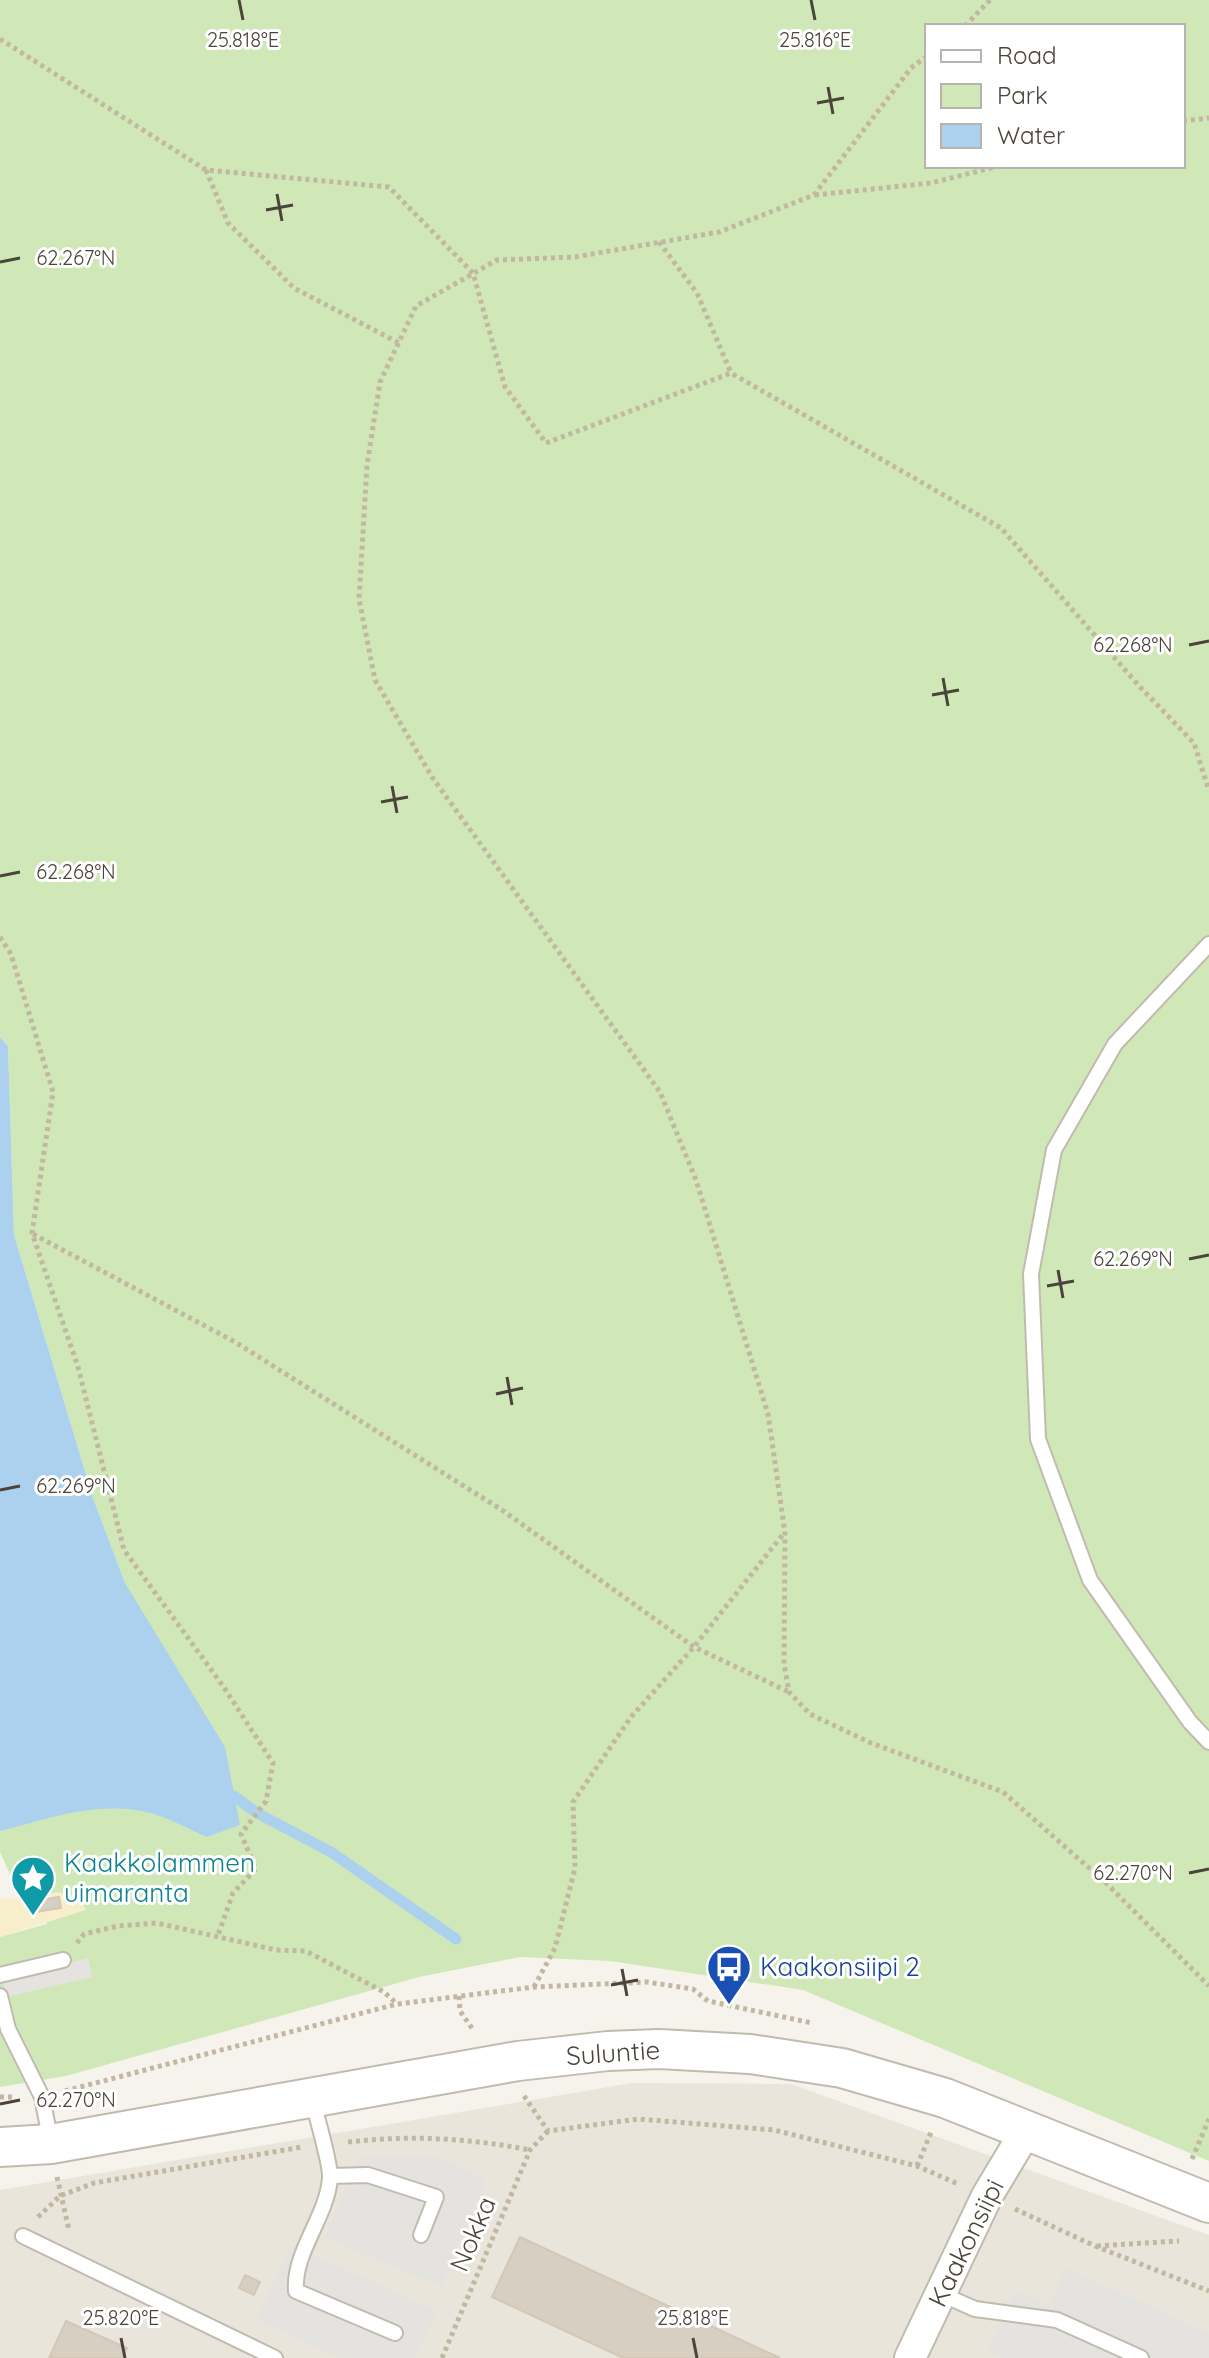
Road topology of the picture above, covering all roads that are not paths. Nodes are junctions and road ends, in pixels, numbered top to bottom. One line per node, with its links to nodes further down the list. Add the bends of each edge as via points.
1 (1209, 944): 2 (lane, via 1115,1044 1054,1150 1031,1274 1038,1439 1090,1580)
2 (1209, 1742)
3 (63, 1960): 4 (lane)
4 (0, 1975)
5 (0, 1996): 8 (lane, via 8,2029 42,2097)
6 (312, 2097): 7 (street, Suluntie, via 518,2061 659,2049 750,2054 842,2068 945,2098); 8 (street, Suluntie); 10 (lane)
7 (1026, 2131): 11 (street, Suluntie); 14 (street, Kaakonsiipi, via 987,2196)
8 (51, 2144): 9 (street, Suluntie)
9 (2, 2155)
10 (330, 2176): 12 (lane, via 368,2175 436,2197); 15 (lane, via 295,2273 296,2291)
11 (1209, 2203)
12 (421, 2235)
13 (23, 2236): 16 (lane)
14 (941, 2294): 17 (street, Kaakonsiipi); 18 (lane, via 975,2309 1057,2320)
15 (395, 2333)
16 (275, 2358)
17 (910, 2358)
18 (1141, 2358)

